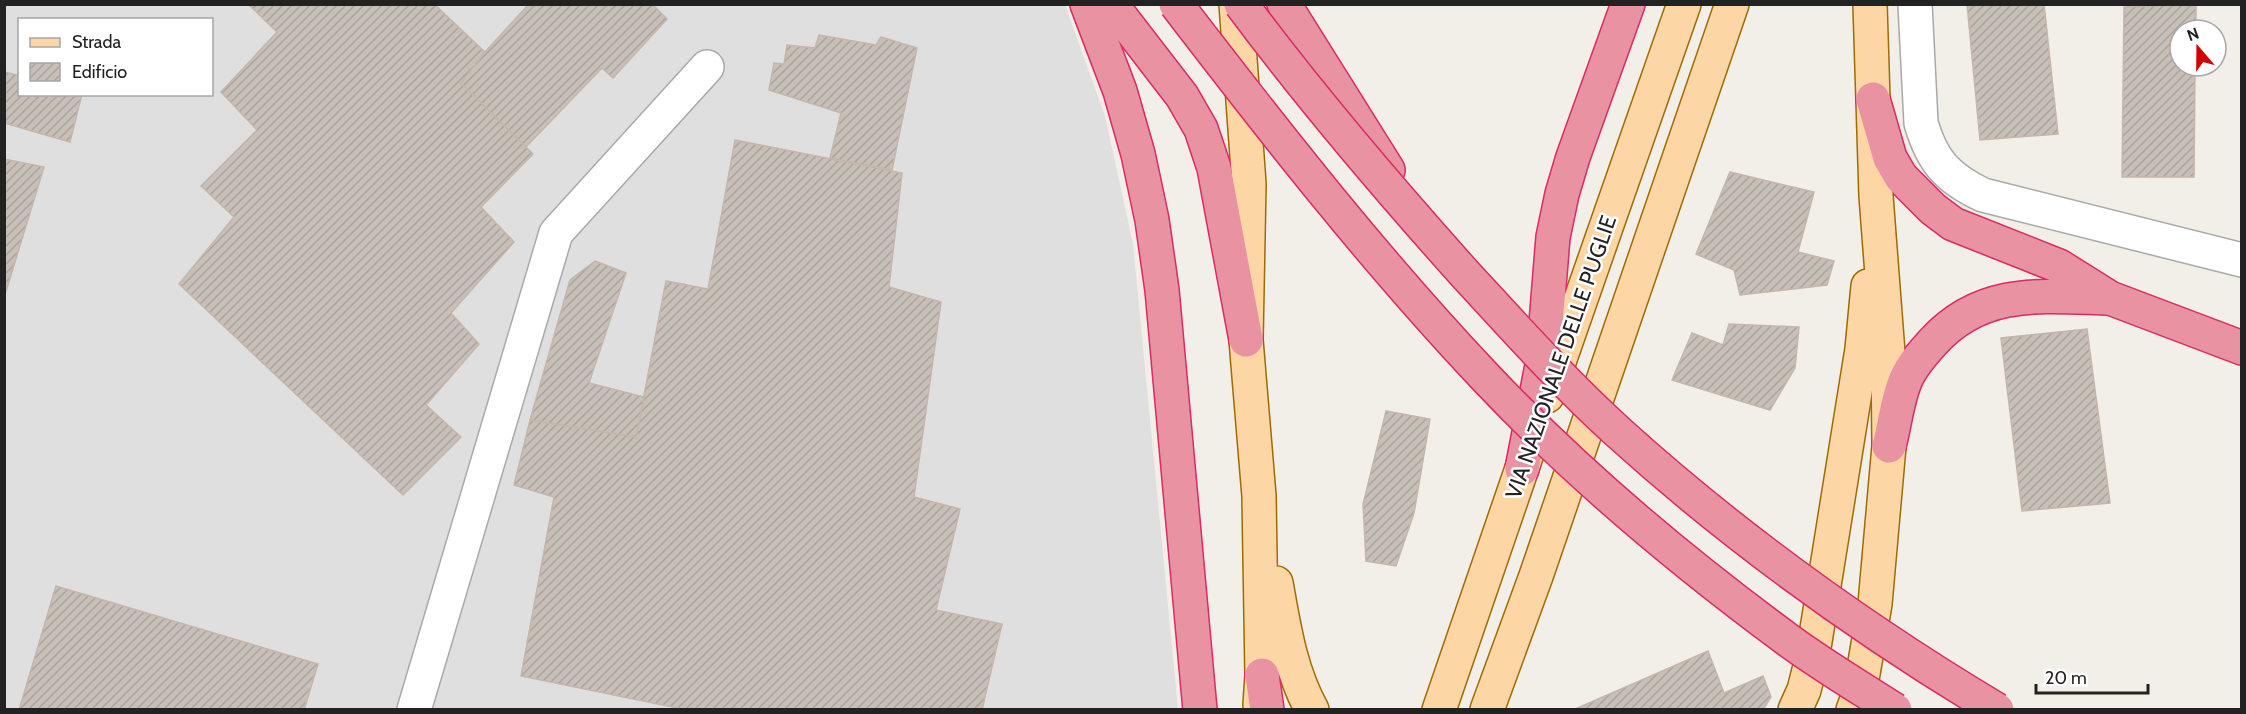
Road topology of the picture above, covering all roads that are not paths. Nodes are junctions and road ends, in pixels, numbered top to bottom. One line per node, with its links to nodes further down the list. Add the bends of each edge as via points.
1 (1087, 4): 26 (highway, via 1120,92 1152,220 1162,290)
2 (1111, 4): 19 (highway, via 1182,96 1201,129 1214,168)
3 (1176, 4): 35 (highway, bridge, via 1315,182 1398,281 1497,389 1608,493 1697,568 1790,641)
4 (1236, 4): 19 (main road, via 1249,184)
5 (1241, 4): 15 (highway, bridge)
6 (1284, 4): 15 (highway, bridge)
7 (1628, 4): 21 (highway, via 1573,157 1552,237 1543,360)
8 (1684, 4): 21 (main road, VIA NAZIONALE DELLE PUGLIE)
9 (1732, 4): 31 (main road)
10 (1870, 4): 13 (main road)
11 (1915, 4): 16 (street, via 1921,123 1935,160 1946,173 1983,195)
12 (707, 67): 25 (street, via 556,233)
13 (1873, 99): 14 (main road); 17 (highway, via 1890,158 1901,177 1933,209 1953,224 2059,266)
14 (1876, 196): 20 (main road, via 1888,353); 32 (main road, via 1860,361 1813,654)
15 (1424, 228): 36 (highway, bridge, via 1567,384 1689,492 1856,621)
16 (2241, 260)
17 (2110, 298): 18 (highway); 20 (highway, via 2009,298 1958,319 1923,353 1906,379)
18 (2241, 348)
19 (1247, 354): 22 (main road)
20 (1889, 446): 23 (main road)
21 (1522, 469): 30 (main road, VIA NAZIONALE DELLE PUGLIE)
22 (1259, 496): 24 (main road); 29 (main road, via 1288,649)
23 (1875, 604): 33 (main road); 34 (street, via 1878,695)
24 (1262, 675): 27 (main road); 28 (highway)
25 (414, 710)
26 (1200, 710)
27 (1260, 710)
28 (1267, 710)
29 (1312, 710)
30 (1439, 710)
31 (1487, 710)
32 (1795, 710)
33 (1853, 710)
34 (1882, 710)
35 (1895, 710)
36 (1997, 710)

